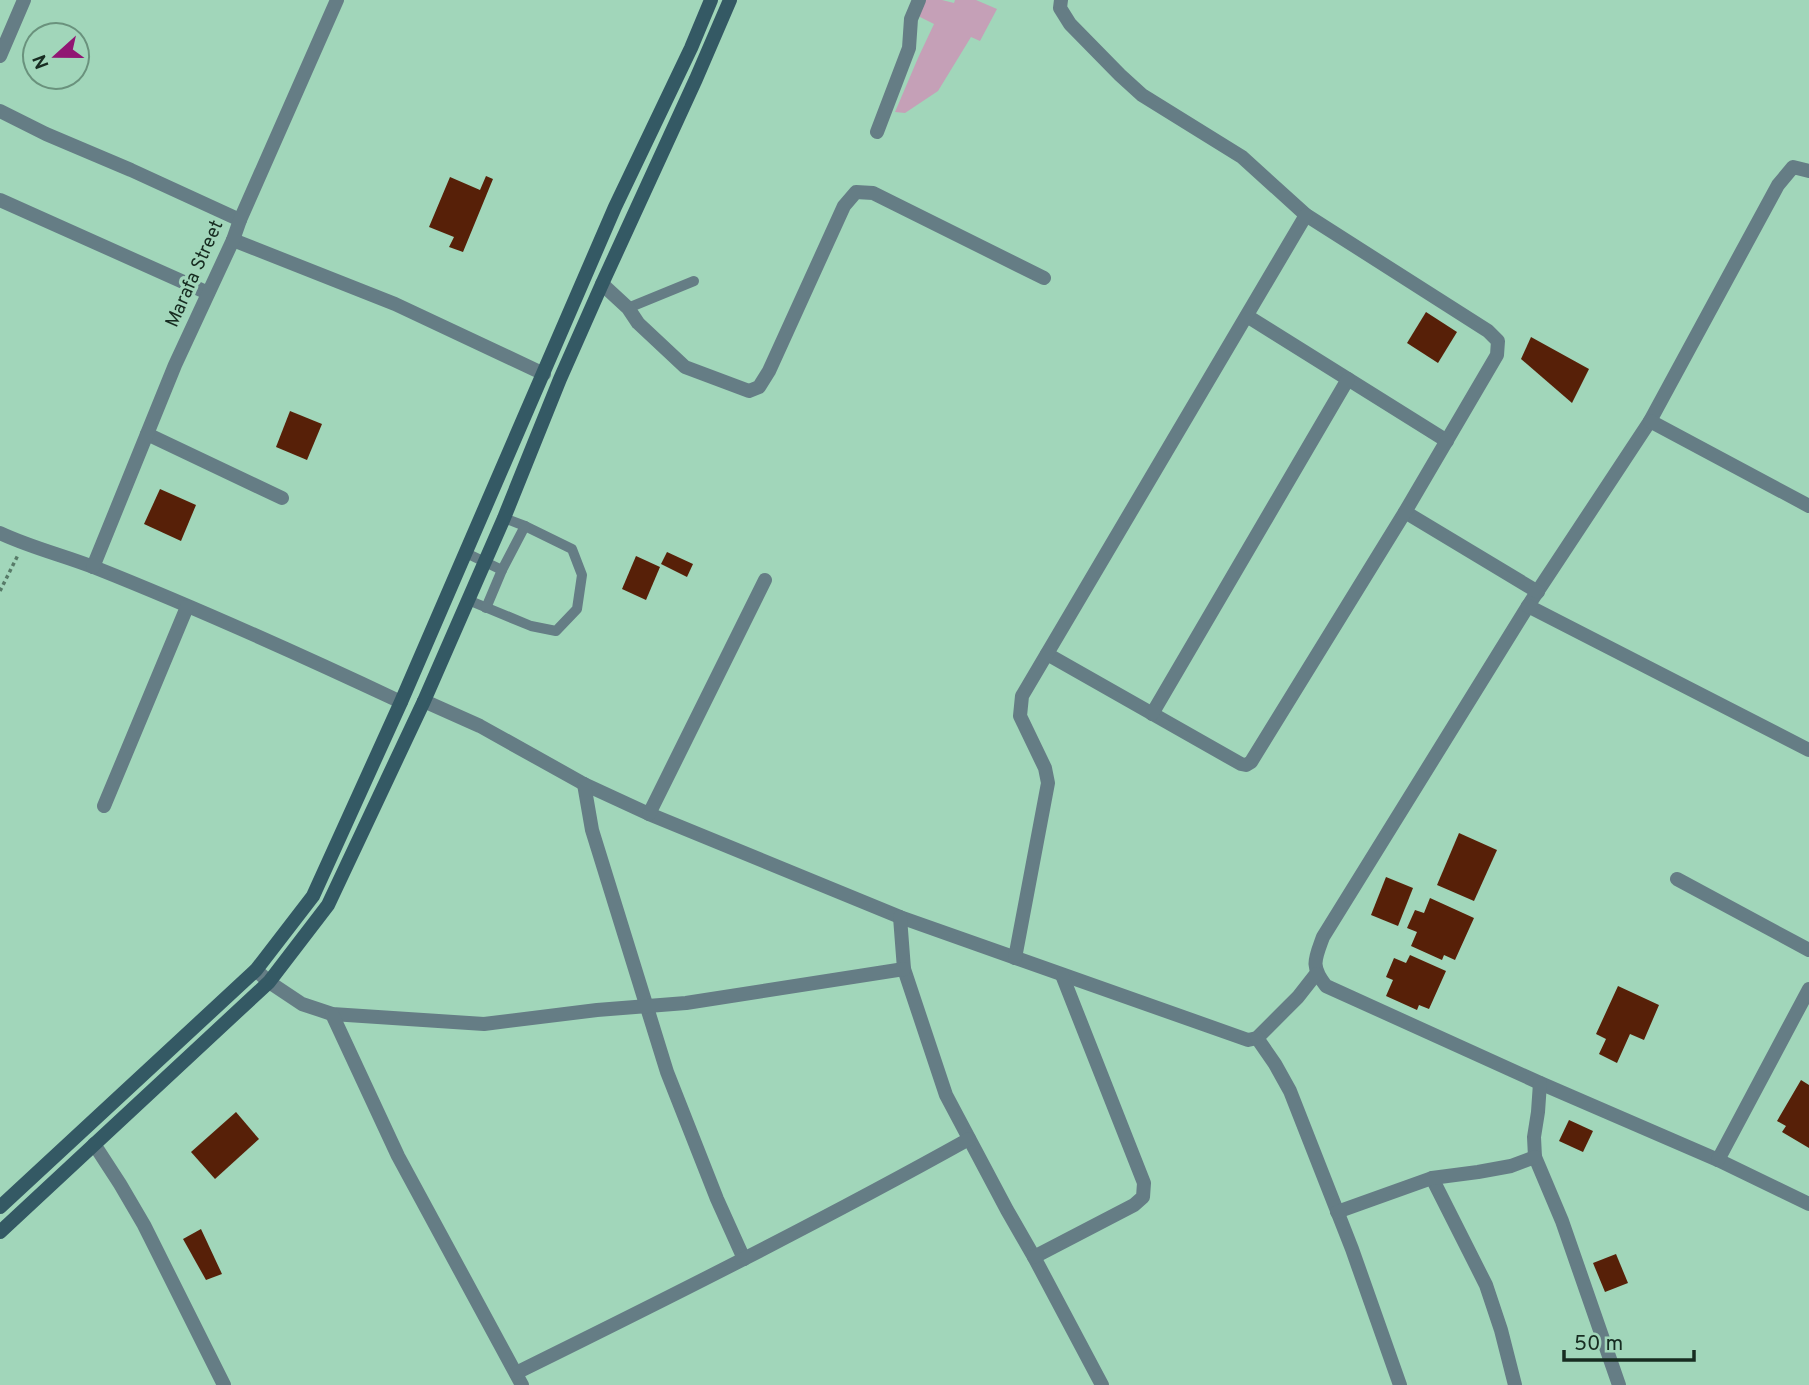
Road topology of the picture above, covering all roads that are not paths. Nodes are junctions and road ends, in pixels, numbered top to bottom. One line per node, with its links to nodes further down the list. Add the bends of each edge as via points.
1 (24, 0): 7 (street)
2 (337, 0): 15 (street, Marafa Street)
3 (711, 0): 12 (main road)
4 (730, 0): 13 (main road)
5 (919, 0): 9 (street, via 911,19 909,48)
6 (1061, 0): 14 (street, via 1069,24 1119,75 1242,157)
7 (0, 55)
8 (0, 111): 15 (street)
9 (877, 132)
10 (1809, 172): 25 (street, via 1793,167 1778,185)
11 (0, 200): 20 (street)
12 (615, 207): 13 (main road); 23 (main road)
13 (634, 213): 19 (main road)
14 (1306, 215): 22 (street); 27 (street, via 1498,341 1497,355)
15 (240, 220): 16 (street, Marafa Street)
16 (233, 240): 20 (street, Marafa Street); 23 (street, via 395,304)
17 (1044, 278): 21 (street, via 873,193 856,192 844,205 759,387 749,391 685,368)
18 (694, 281): 21 (lane)
19 (601, 284): 21 (street); 31 (main road)
20 (208, 293): 26 (street, Marafa Street)
21 (628, 308)
22 (1247, 316): 24 (street); 44 (street)
23 (544, 374): 34 (main road)
24 (1348, 379): 27 (street); 47 (street)
25 (1650, 421): 29 (street); 39 (street)
26 (147, 434): 28 (street); 36 (street, Marafa Street)
27 (1447, 440): 30 (street)
28 (282, 498)
29 (1809, 506)
30 (1405, 512): 39 (street); 47 (street, via 1251,762 1241,764)
31 (504, 518): 32 (lane); 35 (main road)
32 (525, 526): 37 (lane); 43 (lane, via 572,549 582,575 577,609 556,631)
33 (0, 533): 36 (street)
34 (466, 553): 35 (lane); 46 (main road)
35 (485, 562): 37 (lane); 40 (main road)
36 (93, 567): 41 (street)
37 (502, 570): 43 (lane)
38 (765, 580): 51 (street)
39 (1538, 592): 42 (street)
40 (468, 600): 43 (lane); 45 (main road)
41 (187, 607): 46 (street); 50 (street)
42 (1528, 607): 48 (street); 58 (street, via 1323,937 1315,960)
43 (486, 608)
44 (1047, 654): 47 (street); 55 (street, via 1022,696 1020,716 1048,783)
45 (424, 701): 49 (street, via 480,726); 60 (main road, via 328,905)
46 (401, 702): 57 (main road, via 313,896)
47 (1152, 714)
48 (1809, 750)
49 (584, 784): 51 (street); 62 (street, via 592,830)
50 (104, 806)
51 (649, 814): 53 (street)
52 (1677, 879): 54 (street)
53 (900, 917): 55 (street); 56 (street)
54 (1809, 950)
55 (1015, 958): 59 (street)
56 (904, 969): 62 (street); 66 (street, via 946,1094)
57 (256, 970): 60 (street); 72 (main road)
58 (1316, 974): 64 (street); 65 (street, via 1326,986)
59 (1062, 975): 64 (street, via 1248,1040); 75 (street, via 1144,1183 1143,1197)
60 (270, 982): 63 (street, via 302,1004); 67 (main road)
61 (1809, 989): 69 (street)
62 (647, 1007): 63 (street, via 484,1024); 76 (street, via 672,1085)
63 (332, 1014): 77 (street, via 398,1156)
64 (1258, 1038): 73 (street, via 1290,1091)
65 (1540, 1083): 68 (street); 69 (street)
66 (969, 1139): 75 (street); 76 (street)
67 (94, 1144): 74 (main road); 78 (street, via 144,1225)
68 (1535, 1157): 70 (street, via 1511,1166); 82 (street, via 1576,1258)
69 (1718, 1160): 71 (street)
70 (1432, 1178): 73 (street); 81 (street, via 1486,1285)
71 (1809, 1203)
72 (0, 1207)
73 (1337, 1212): 80 (street)
74 (0, 1232)
75 (1034, 1256): 79 (street)
76 (744, 1259): 77 (street)
77 (519, 1379)
78 (225, 1385)
79 (1102, 1385)
80 (1400, 1385)
81 (1515, 1385)
82 (1619, 1385)

